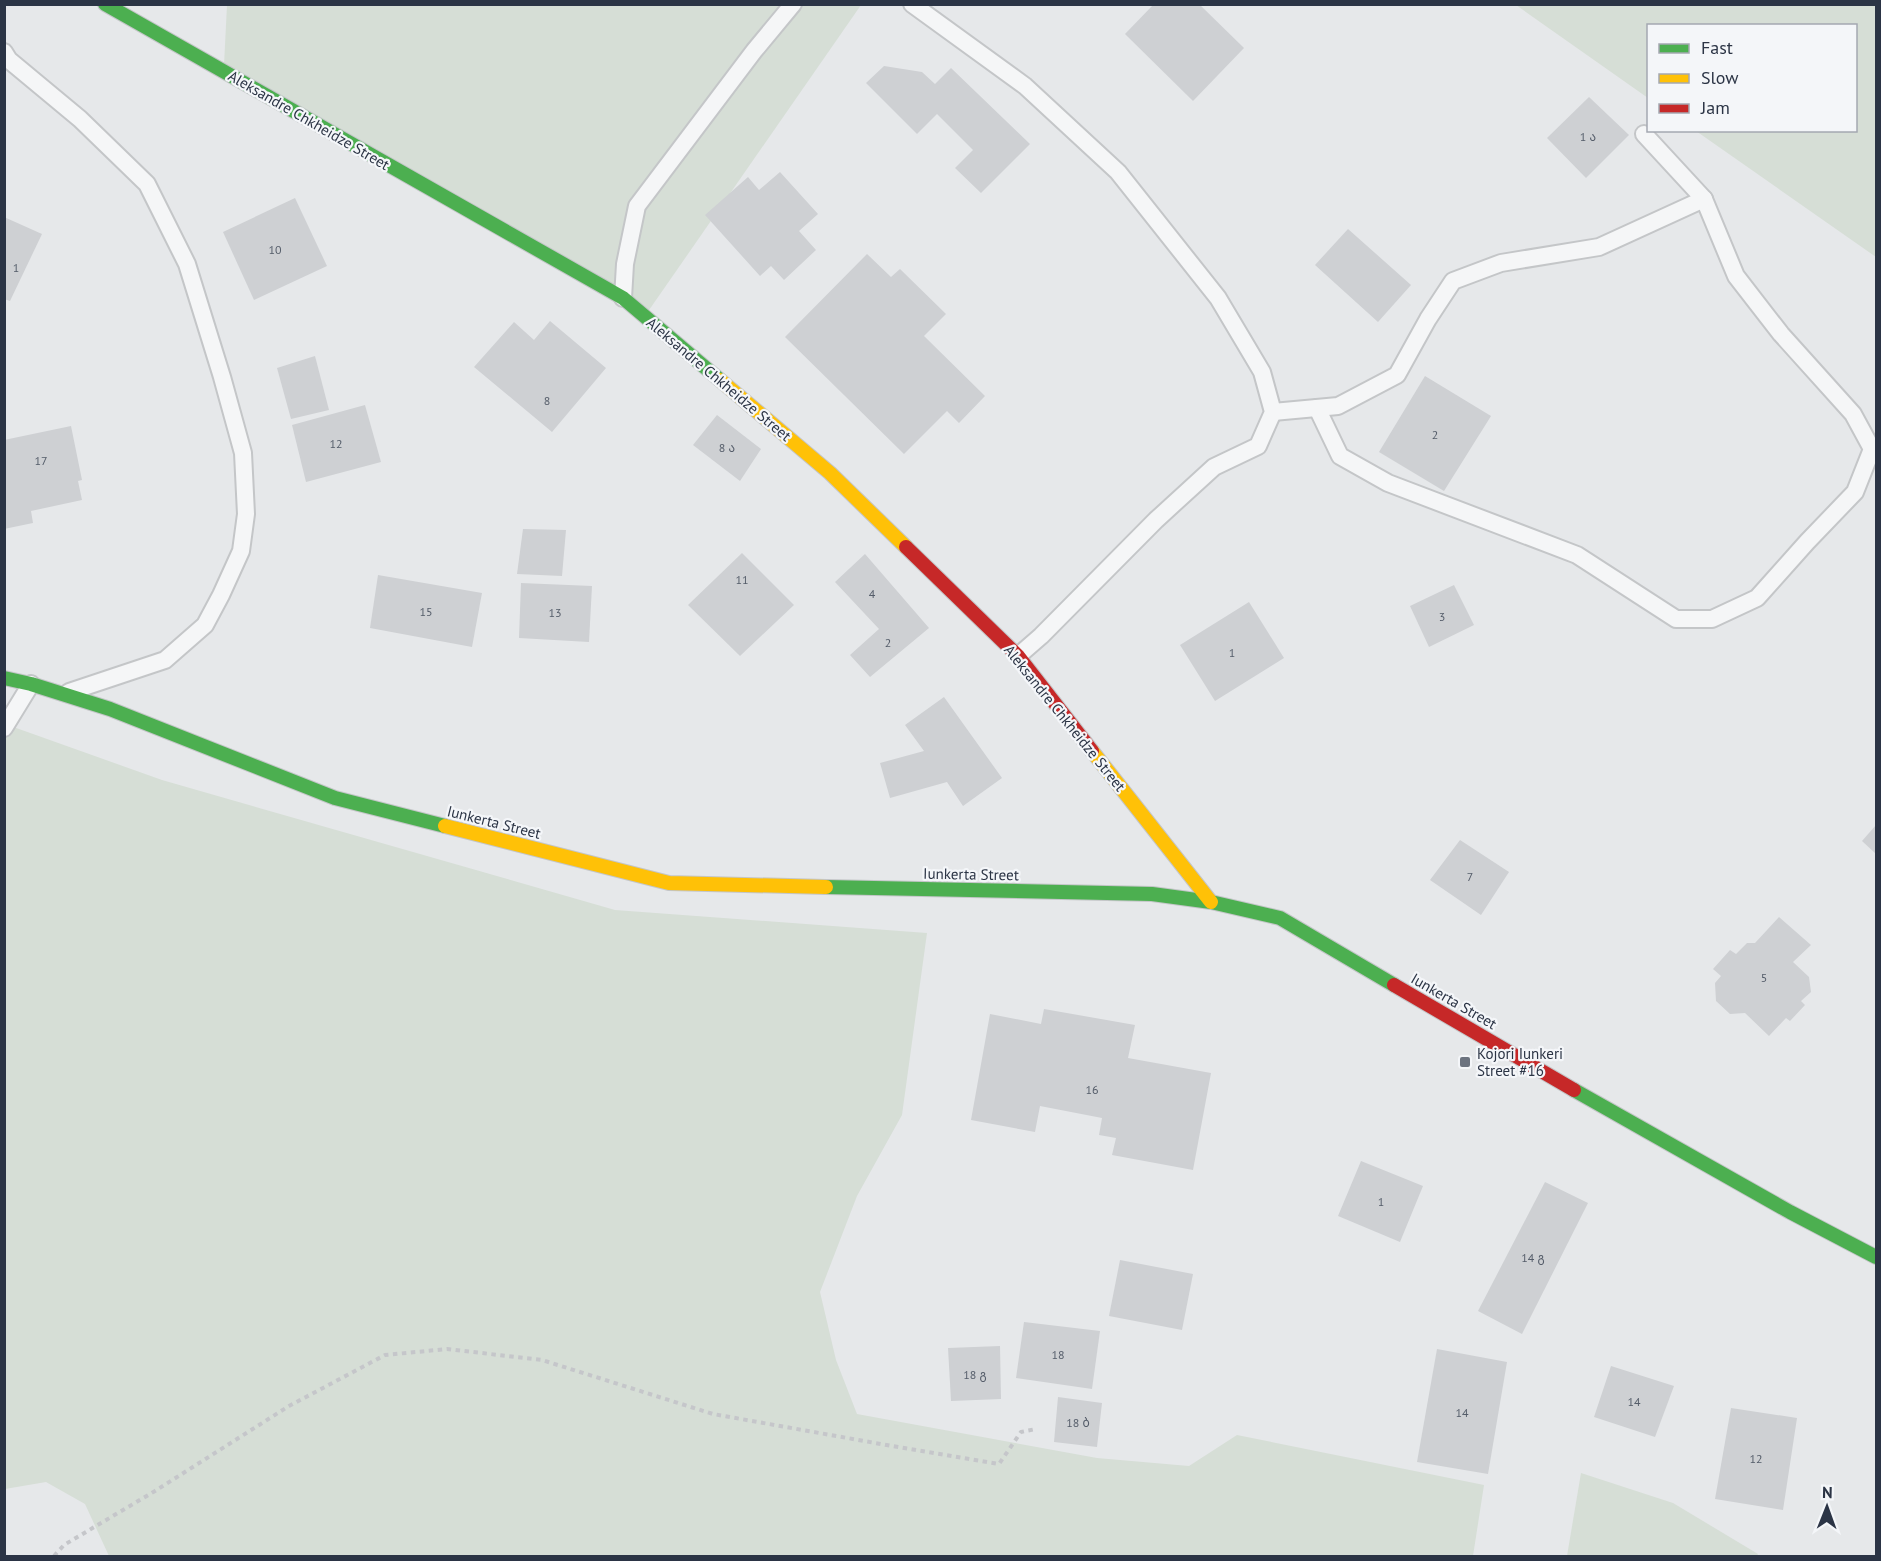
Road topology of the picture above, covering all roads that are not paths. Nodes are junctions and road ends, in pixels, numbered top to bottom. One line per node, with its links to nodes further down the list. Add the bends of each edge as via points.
1 (105, 4): 7 (main road, Aleksandre Chkheidze Street)
2 (793, 4): 7 (lane, via 637,206)
3 (912, 4): 9 (lane, via 1025,86 1118,172 1218,298 1262,372)
4 (4, 52): 13 (lane, via 147,184 188,264 243,453 246,514 241,551 205,625 165,660)
5 (1644, 134): 6 (lane)
6 (1704, 199): 8 (lane, via 1599,247 1501,263 1453,281 1397,375 1338,406); 8 (lane, via 1736,276 1781,334 1853,414 1872,449 1856,492 1757,598 1712,619 1677,619 1577,555 1388,483 1340,456)
7 (622, 298): 10 (main road, Aleksandre Chkheidze Street, via 830,473)
8 (1317, 408): 9 (lane)
9 (1273, 412): 10 (lane, via 1258,446 1214,467)
10 (1018, 656): 15 (main road, Aleksandre Chkheidze Street)
11 (4, 678): 12 (main road, Iunkerta Street)
12 (31, 684): 13 (main road, Iunkerta Street); 14 (lane)
13 (63, 694): 15 (main road, Iunkerta Street, via 335,798 669,883 1152,894)
14 (4, 728)
15 (1211, 902): 16 (main road, Iunkerta Street, via 1280,918 1582,1094)
16 (1876, 1257)

